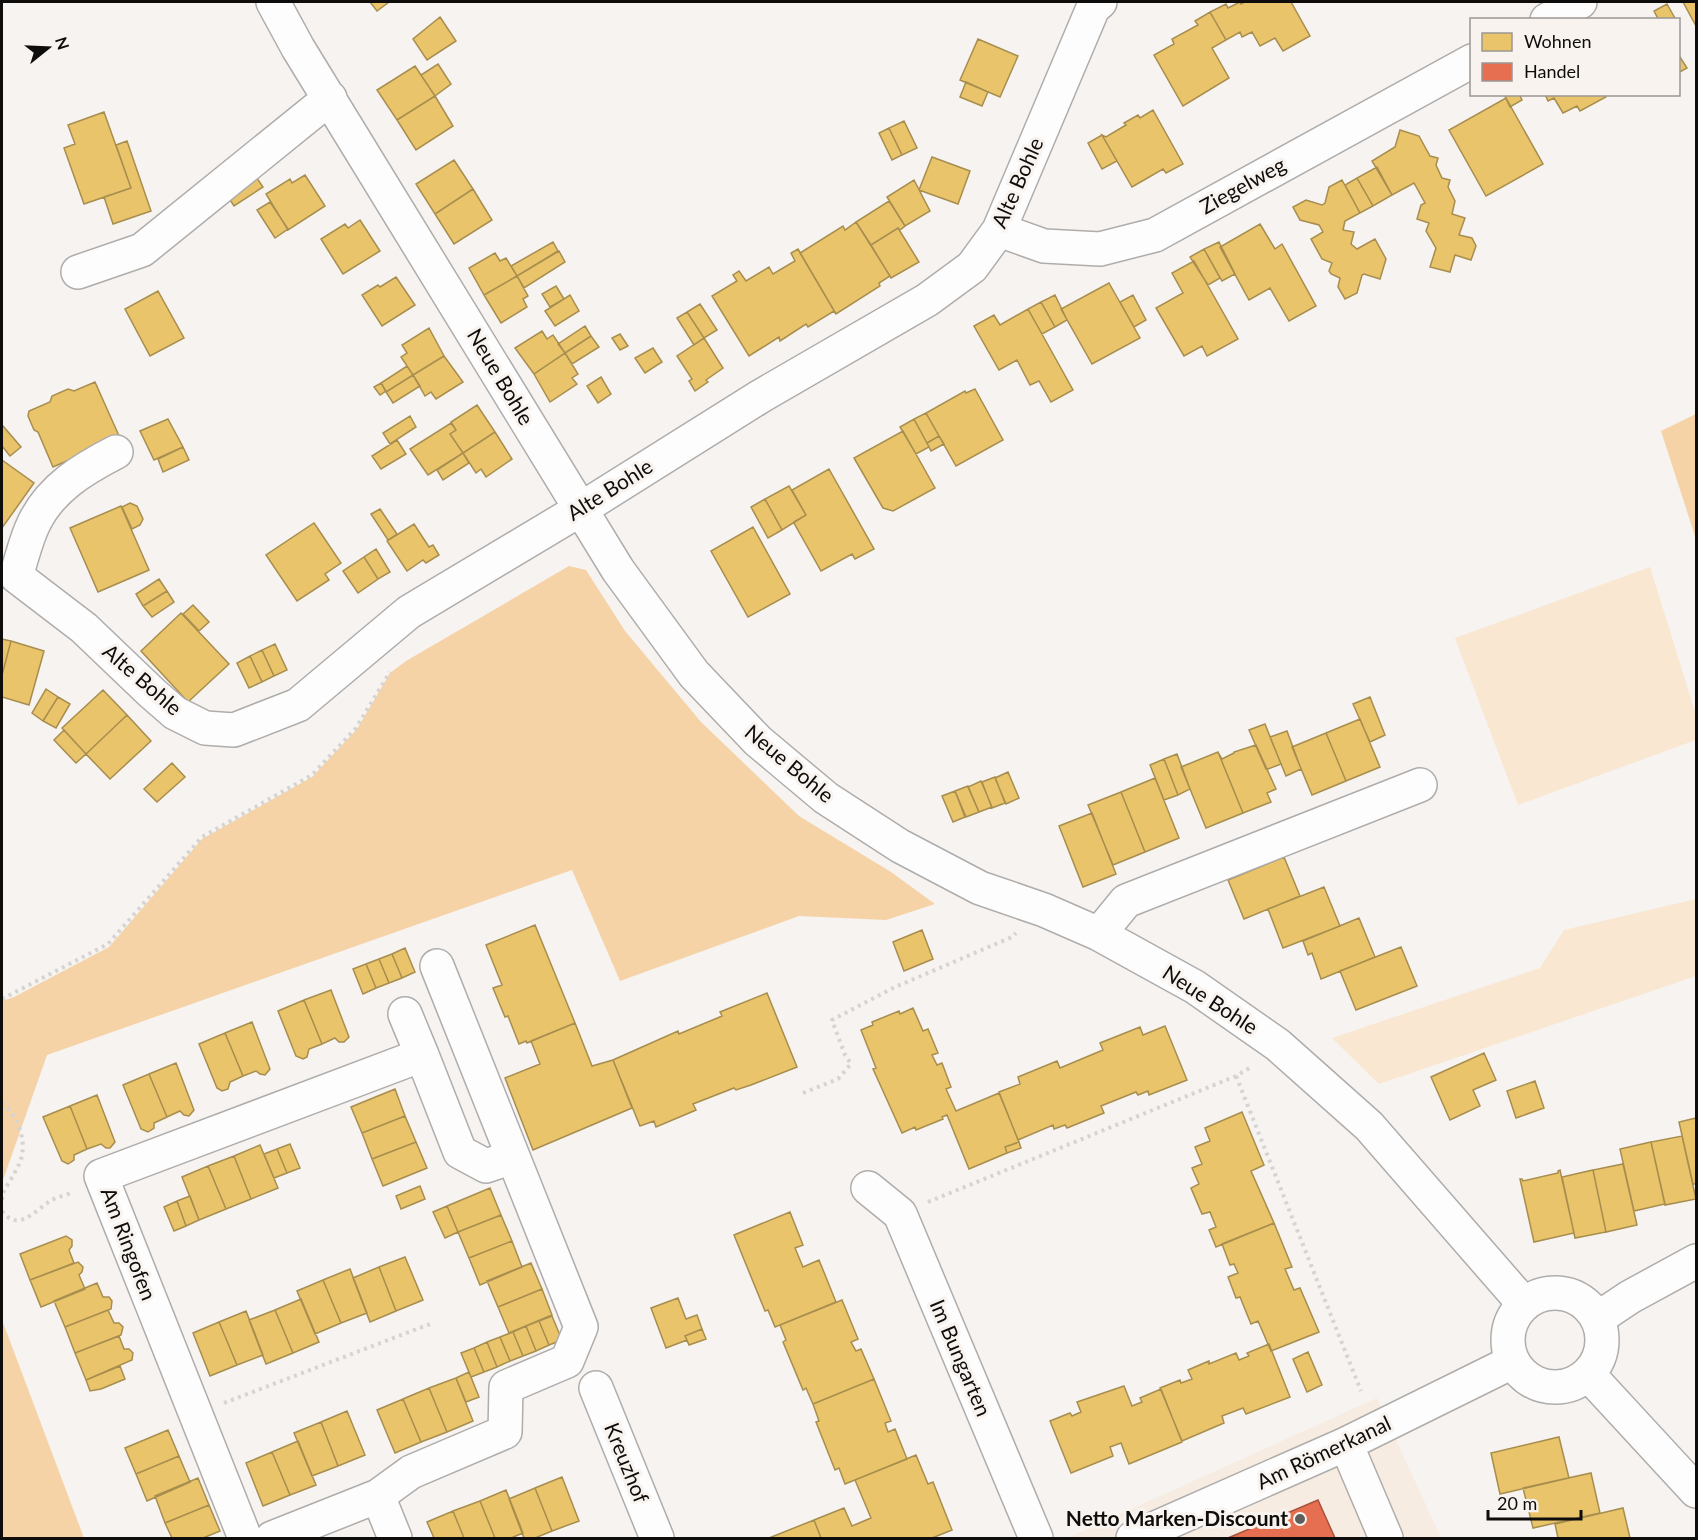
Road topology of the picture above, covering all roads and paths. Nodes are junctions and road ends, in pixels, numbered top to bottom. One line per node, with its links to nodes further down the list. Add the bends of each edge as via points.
1 (273, 2): 6 (street, Neue Bohle)
2 (1101, 2): 7 (street, Alte Bohle, via 1094,8)
3 (1580, 2): 4 (street)
4 (1551, 18)
5 (1470, 62): 7 (street, Ziegelweg, via 1155,235 1101,249 1044,246)
6 (330, 98): 8 (street, via 142,250); 10 (street, Neue Bohle)
7 (999, 230): 10 (street, Alte Bohle, via 972,267 927,300 761,396)
8 (78, 272)
9 (116, 452): 11 (street, Alte Bohle, via 83,469 54,492 34,523)
10 (581, 509): 11 (street, Alte Bohle, via 409,612 298,705 234,730 205,728 176,713 84,628); 14 (street, Neue Bohle, via 618,570 694,674 758,741 826,798 900,846 980,888)
11 (9, 578)
12 (393, 662): 17 (path, via 356,728 312,775 202,837 108,944)
13 (1420, 785): 15 (street, via 1126,902)
14 (1044, 910): 15 (street, Neue Bohle); 22 (path, via 1012,937 893,988 832,1020 850,1064 838,1079)
15 (1099, 934): 19 (street, Neue Bohle, via 1195,987)
16 (437, 966): 24 (street)
17 (2, 999)
18 (405, 1014): 20 (street)
19 (1278, 1045): 21 (path); 31 (street, Neue Bohle, via 1369,1126)
20 (422, 1055): 24 (street, via 460,1152 486,1166); 25 (street, Am Ringofen)
21 (1236, 1076): 29 (path); 37 (path)
22 (803, 1093)
23 (2, 1103): 27 (path, via 11,1110 21,1133 21,1158)
24 (512, 1157): 41 (street, via 581,1327 567,1361 506,1387 505,1432 411,1472)
25 (101, 1176): 28 (path, via 19,1220 6,1217); 38 (street, Am Ringofen)
26 (868, 1188): 29 (street, Im Bungarten)
27 (2, 1200)
28 (2, 1210)
29 (900, 1214): 46 (street, Im Bungarten)
30 (1696, 1261): 32 (street)
31 (1524, 1304): 32 (street, via 1550,1293 1564,1294 1589,1308); 34 (street, via 1508,1331)
32 (1597, 1319): 35 (street, via 1602,1342 1595,1365)
33 (430, 1324): 38 (path)
34 (1512, 1362): 35 (street, via 1533,1383 1547,1387 1569,1385); 39 (street, Am Römerkanal)
35 (1587, 1374): 40 (street)
36 (596, 1388): 45 (street, Kreuzhof)
37 (1361, 1391)
38 (194, 1414): 42 (street, Am Ringofen)
39 (1346, 1444): 47 (street, Am Römerkanal); 48 (street)
40 (1696, 1491)
41 (378, 1496): 43 (street); 44 (street)
42 (245, 1539)
43 (272, 1539)
44 (395, 1539)
45 (657, 1539)
46 (1036, 1539)
47 (1132, 1539)
48 (1386, 1539)

